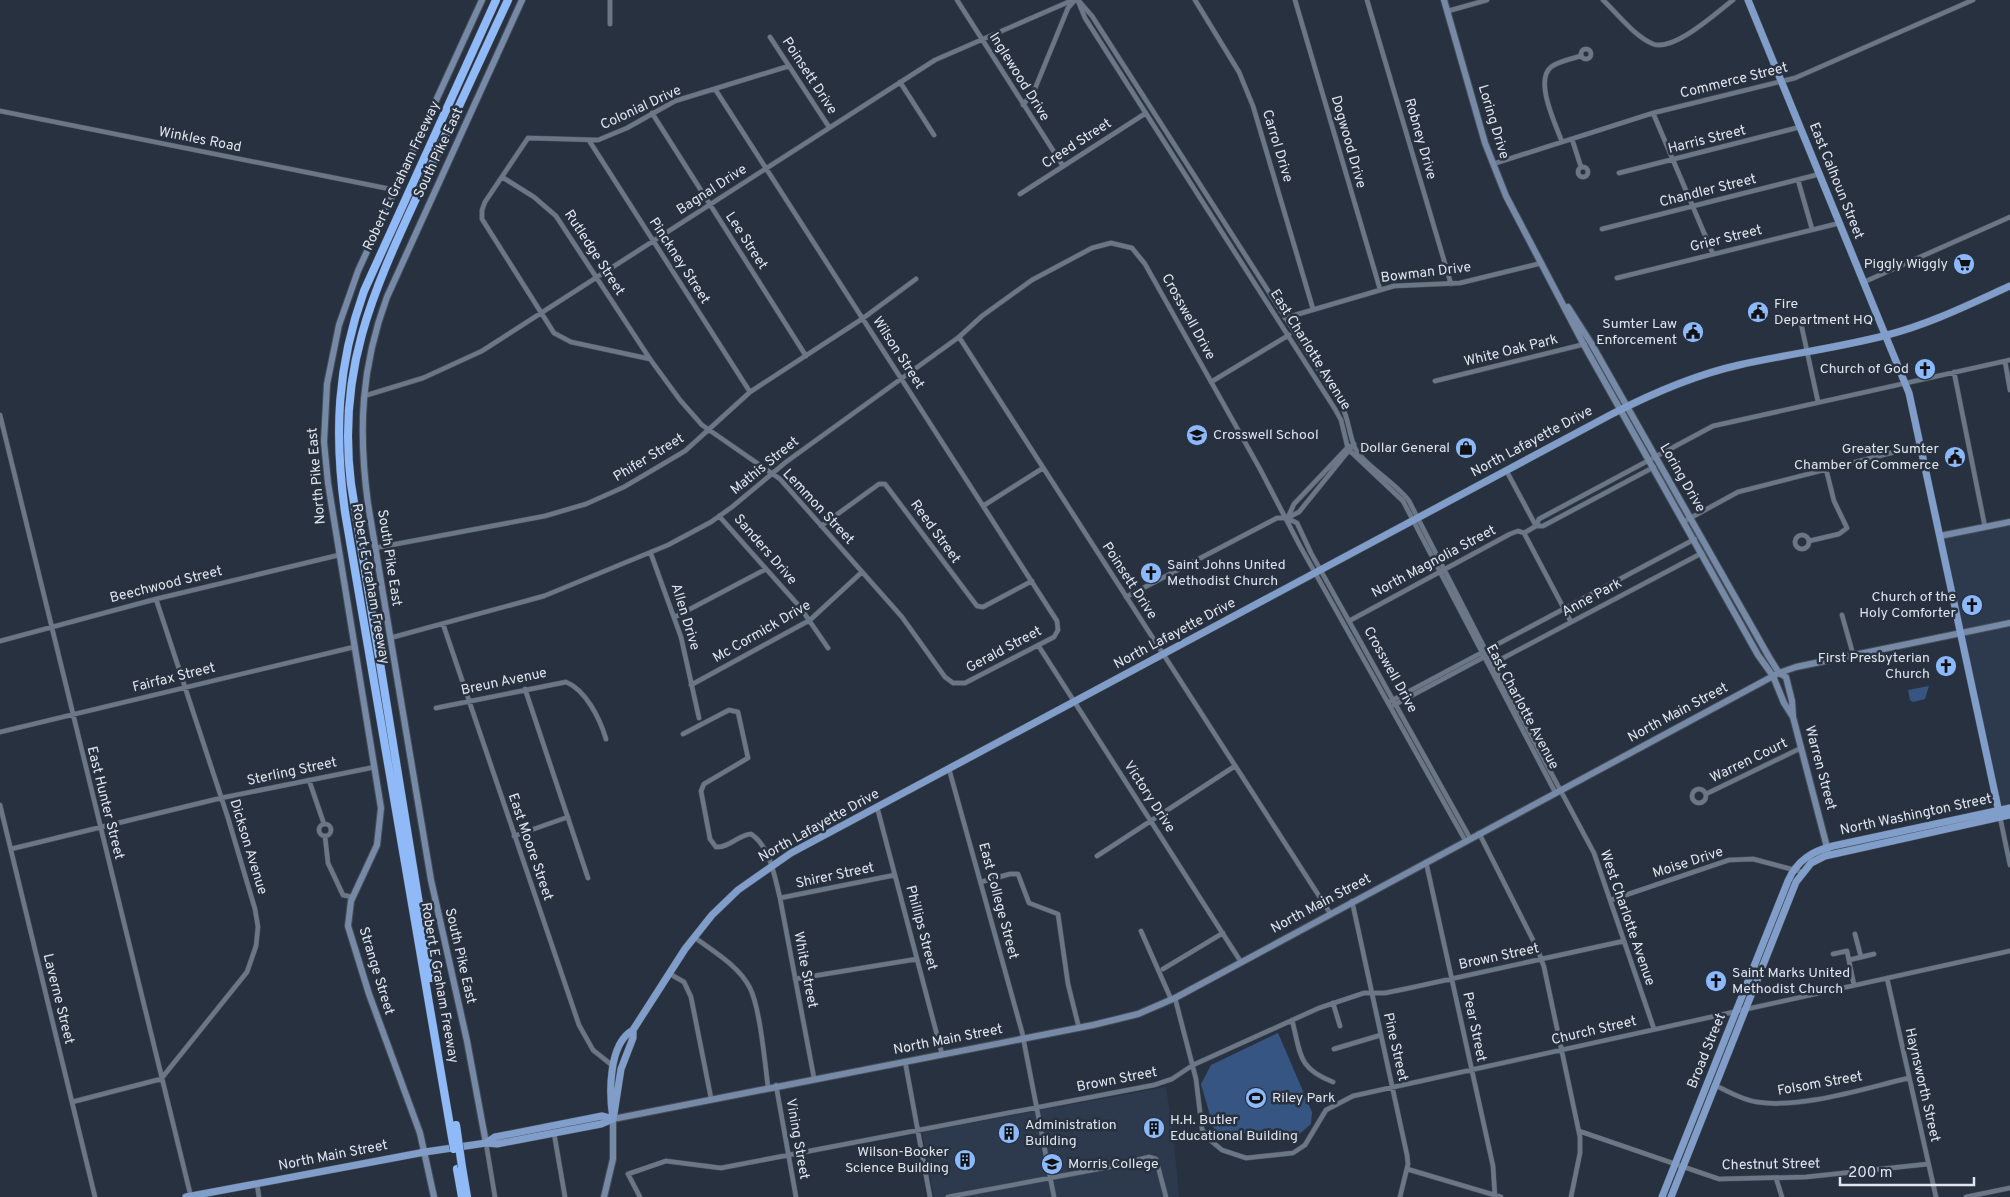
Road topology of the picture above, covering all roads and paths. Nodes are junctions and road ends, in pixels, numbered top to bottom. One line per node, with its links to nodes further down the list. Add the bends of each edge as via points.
1 (482, 0): 46 (street, North Pike East)
2 (496, 0): 231 (highway, Robert E Graham Freeway, via 364,291 348,341 338,414 338,457 345,512)
3 (508, 0): 231 (highway, Robert E Graham Freeway, via 373,296 356,354 348,411 347,445 352,492)
4 (522, 0): 88 (street, South Pike East, via 387,296 371,348)
5 (610, 0): 18 (street)
6 (957, 0): 20 (street, Inglewood Drive)
7 (1076, 0): 20 (street, Bagnal Drive); 26 (street, via 1068,8 1034,92); 29 (street, East Charlotte Avenue); 68 (street, East Charlotte Avenue, via 1092,16)
8 (1194, 0): 66 (street, Carrol Drive, via 1248,93)
9 (1295, 0): 64 (street, Dogwood Drive)
10 (1367, 0): 62 (street, Robney Drive)
11 (1444, 0): 17 (street, Loring Drive)
12 (1487, 0): 17 (street)
13 (1603, 0): 14 (street, via 1640,36 1660,45 1677,40)
14 (1733, 0)
15 (1748, 0): 23 (main road, East Calhoun Street)
16 (1973, 0): 23 (street, Commerce Street, via 1795,78)
17 (1448, 11): 38 (street, Loring Drive)
18 (610, 24)
19 (770, 36): 22 (street, Poinsett Drive)
20 (982, 40): 24 (street, Bagnal Drive, via 935,60); 26 (street, Inglewood Drive)
21 (1581, 56): 36 (street, via 1553,66 1544,80 1544,91)
22 (789, 66): 25 (street, Colonial Drive); 31 (street, Poinsett Drive)
23 (1781, 81): 30 (street, Commerce Street); 32 (main road, East Calhoun Street)
24 (900, 82): 31 (street, Bagnal Drive); 33 (street)
25 (715, 89): 28 (street, Colonial Drive, via 675,101); 41 (street, Wilson Street)
26 (1024, 105): 39 (street, Inglewood Drive)
27 (0, 111): 46 (street, Winkles Road)
28 (652, 113): 35 (street, Colonial Drive, via 627,128); 48 (street, Lee Street)
29 (1146, 113): 39 (street, Creed Street); 72 (street, East Charlotte Avenue)
30 (1654, 113): 34 (street, Commerce Street); 37 (street)
31 (829, 127): 41 (street, Bagnal Drive)
32 (1800, 127): 37 (street, Harris Street); 43 (main road, East Calhoun Street)
33 (934, 135)
34 (1572, 139): 36 (street, Commerce Street); 40 (street)
35 (590, 142): 44 (street, Colonial Drive, via 528,138); 54 (street, Pinckney Street)
36 (1562, 142): 38 (street, Commerce Street)
37 (1673, 160): 42 (street, Harris Street); 49 (street)
38 (1492, 164): 57 (street, Loring Drive)
39 (1063, 166): 47 (street, Creed Street)
40 (1582, 167)
41 (766, 168): 48 (street, Bagnal Drive); 69 (street, Wilson Street)
42 (1619, 173)
43 (1820, 174): 45 (street, Chandler Street); 51 (main road, East Calhoun Street)
44 (502, 177): 58 (street, Rutledge Street, via 551,210); 67 (street, via 483,206 482,219)
45 (1798, 180): 49 (street, Chandler Street); 53 (street)
46 (395, 190): 123 (street, North Pike East, via 354,281 339,325 329,371 324,422 325,456)
47 (1020, 194)
48 (710, 205): 54 (street, Bagnal Drive); 78 (street, Lee Street)
49 (1693, 206): 52 (street, Chandler Street); 56 (street)
50 (2010, 217): 61 (street)
51 (1840, 224): 53 (street, Grier Street); 61 (main road, East Calhoun Street)
52 (1602, 229)
53 (1812, 229): 56 (street, Grier Street)
54 (653, 241): 58 (street, Bagnal Drive); 87 (street, Pinckney Street)
55 (1118, 243): 74 (street, Mathis Street, via 1092,248 1032,280); 84 (street, Crosswell Drive, via 1132,248 1140,256)
56 (1713, 254): 59 (street, Grier Street)
57 (1542, 263): 62 (street, Bowman Drive); 65 (street, Loring Drive)
58 (596, 277): 67 (street, Bagnal Drive); 79 (street, Rutledge Street)
59 (1617, 278)
60 (916, 279): 69 (street, Phifer Street)
61 (1864, 282): 73 (main road, East Calhoun Street)
62 (1451, 284): 64 (street, Bowman Drive, via 1406,284)
63 (2010, 286): 73 (main road, North Lafayette Drive, via 1949,314)
64 (1380, 289): 66 (street, Bowman Drive)
65 (1561, 298): 75 (street, Loring Drive); 76 (street, Loring Drive)
66 (1313, 309): 68 (street, Bowman Drive)
67 (540, 314): 79 (street, via 554,333 567,341); 88 (street, Bagnal Drive, via 461,362 423,378)
68 (1285, 318): 71 (street, East Charlotte Avenue)
69 (862, 319): 78 (street, Phifer Street); 82 (street, Wilson Street)
70 (1800, 319): 77 (street)
71 (1294, 331): 72 (street); 93 (street, East Charlotte Avenue, via 1345,412)
72 (1288, 335): 84 (street); 95 (street, East Charlotte Avenue, via 1339,415)
73 (1886, 335): 77 (main road, North Lafayette Drive); 85 (main road, East Calhoun Street)
74 (959, 336): 82 (street, Mathis Street); 99 (street, Poinsett Drive)
75 (1591, 343): 76 (street, White Oak Park); 90 (street, Loring Drive)
76 (1584, 345): 83 (street, White Oak Park); 90 (street, Loring Drive)
77 (1807, 353): 89 (street); 90 (main road, North Lafayette Drive, via 1709,373)
78 (806, 356): 87 (street, Phifer Street)
79 (650, 359): 92 (street, Lemmon Street, via 684,406)
80 (2007, 361): 81 (street, North Magnolia Street); 86 (street)
81 (1954, 372): 85 (street, North Magnolia Street); 113 (street)
82 (900, 378): 103 (street, Mathis Street); 104 (street, Wilson Street)
83 (1435, 381)
84 (1212, 382): 106 (street, Crosswell Drive)
85 (1906, 383): 89 (street, North Magnolia Street); 94 (main road, East Calhoun Street)
86 (2010, 390)
87 (750, 392): 92 (street, Phifer Street)
88 (363, 396): 119 (street, South Pike East, via 362,452)
89 (1818, 402): 96 (street, North Magnolia Street, via 1713,426)
90 (1623, 408): 96 (street, Loring Drive); 97 (street, Loring Drive); 102 (main road, North Lafayette Drive)
91 (0, 415): 141 (street, East Hunter Street)
92 (708, 430): 103 (street, Lemmon Street); 119 (street, Phifer Street, via 670,462 586,504 523,521)
93 (1354, 444): 95 (street); 108 (street, East Charlotte Avenue, via 1364,458 1401,491)
94 (1922, 445): 101 (street); 116 (main road, East Calhoun Street)
95 (1348, 449): 106 (street, via 1294,504); 106 (street, via 1299,512); 108 (street, East Charlotte Avenue, via 1398,496)
96 (1656, 457): 97 (street, North Magnolia Street); 98 (street, Loring Drive)
97 (1648, 461): 100 (street, Loring Drive); 112 (street, North Magnolia Street, via 1539,519)
98 (1659, 464): 100 (street, North Magnolia Street); 107 (street, Loring Drive)
99 (1043, 468): 104 (street); 130 (street, Poinsett Drive)
100 (1652, 468): 109 (street, Loring Drive); 112 (street, North Magnolia Street, via 1543,526)
101 (1826, 469): 107 (street, via 1738,492); 118 (street, via 1834,501 1846,528 1839,534)
102 (1506, 470): 108 (main road, North Lafayette Drive); 112 (street)
103 (772, 474): 105 (street, Mathis Street); 111 (street, Lemmon Street)
104 (984, 506): 129 (street, Wilson Street)
105 (719, 516): 122 (street, Mathis Street); 124 (street, Sanders Drive)
106 (1287, 518): 126 (street, Crosswell Drive); 126 (street, Crosswell Drive, via 1297,523); 130 (street, via 1277,518)
107 (1690, 518): 109 (street); 115 (street, Loring Drive)
108 (1415, 519): 125 (street, East Charlotte Avenue); 126 (main road, North Lafayette Drive); 128 (street, East Charlotte Avenue)
109 (1683, 522): 117 (street, Loring Drive)
110 (2010, 522): 113 (street)
111 (821, 526): 127 (street, Lemmon Street); 129 (street, Reed Street, via 879,484 885,484 975,605 983,606)
112 (1536, 526): 114 (street, North Magnolia Street)
113 (1985, 527): 116 (street)
114 (1524, 533): 125 (street, North Magnolia Street, via 1515,532); 132 (street)
115 (1701, 536): 117 (street, Anne Park); 120 (street, Loring Drive)
116 (1940, 536): 143 (main road, East Calhoun Street)
117 (1694, 540): 121 (street, Loring Drive); 132 (street, Anne Park)
118 (1809, 541)
119 (375, 548): 144 (street, South Pike East)
120 (1708, 550): 121 (street, Anne Park); 153 (street, Loring Drive)
121 (1701, 553): 137 (street, Anne Park); 153 (street, Loring Drive, via 1761,660)
122 (652, 554): 134 (street, Allen Drive); 140 (street, Mathis Street, via 544,596)
123 (339, 555): 131 (street, Beechwood Street); 147 (street, North Pike East)
124 (766, 568): 134 (street); 135 (street, Sanders Drive)
125 (1444, 570): 128 (street, North Magnolia Street); 150 (street, East Charlotte Avenue)
126 (1318, 571): 136 (street, Crosswell Drive); 138 (street, Crosswell Drive); 149 (main road, North Lafayette Drive)
127 (862, 572): 135 (street, Mc Cormick Drive); 154 (street, Lemmon Street, via 907,623 945,677)
128 (1439, 572): 136 (street, North Magnolia Street); 150 (street, East Charlotte Avenue)
129 (1032, 581): 142 (street, Wilson Street, via 1057,621)
130 (1126, 597): 149 (street, Poinsett Drive)
131 (156, 599): 141 (street, Beechwood Street); 156 (street, Dickson Avenue)
132 (1564, 609): 137 (street); 150 (street, Anne Park)
133 (1842, 615): 151 (street)
134 (675, 617): 155 (street, Allen Drive)
135 (810, 620): 148 (street, Sanders Drive); 155 (street, Mc Cormick Drive)
136 (1349, 620): 138 (street, North Magnolia Street); 158 (street, Crosswell Drive)
137 (1571, 622): 152 (street, Anne Park)
138 (1343, 623): 161 (street, Crosswell Drive)
139 (2010, 623): 143 (street, North Main Street)
140 (443, 624): 144 (street, Mathis Street); 159 (street, East Moore Street)
141 (52, 626): 145 (street, Beechwood Street); 164 (street, East Hunter Street)
142 (1058, 630): 146 (street, Gerald Street, via 1054,637)
143 (1960, 634): 151 (street, North Main Street); 181 (main road, East Calhoun Street)
144 (390, 638): 261 (street, South Pike East, via 431,880)
145 (0, 641)
146 (1038, 645): 154 (street, Gerald Street, via 972,681); 160 (street, Victory Drive)
147 (354, 647): 156 (street, Fairfax Street); 172 (street, North Pike East)
148 (828, 648)
149 (1163, 654): 160 (main road, North Lafayette Drive); 171 (street, Poinsett Drive)
150 (1483, 654): 152 (street, East Charlotte Avenue); 158 (street, Anne Park); 162 (street, Anne Park)
151 (1853, 654): 153 (street, North Main Street)
152 (1490, 665): 175 (street, East Charlotte Avenue)
153 (1776, 674): 165 (street, Warren Street, via 1784,702); 165 (street, Warren Street, via 1786,676); 175 (street, North Main Street)
154 (958, 684)
155 (691, 685): 166 (street, Allen Drive)
156 (184, 688): 164 (street, Fairfax Street); 177 (street, Dickson Avenue)
157 (525, 689): 159 (street, Breun Avenue); 169 (street, Breun Avenue, via 563,682 574,685 594,713); 183 (street)
158 (1393, 700): 161 (street, Anne Park); 162 (street, Crosswell Drive)
159 (469, 701): 163 (street, Breun Avenue); 189 (street, East Moore Street)
160 (1074, 702): 173 (main road, North Lafayette Drive); 184 (street, Victory Drive)
161 (1388, 704): 162 (street); 190 (street, Crosswell Drive)
162 (1396, 705): 190 (street, Crosswell Drive)
163 (436, 708)
164 (72, 715): 167 (street, Fairfax Street); 186 (street, East Hunter Street)
165 (1793, 717): 170 (street, Warren Street)
166 (699, 718)
167 (0, 732)
168 (683, 734): 196 (street, White Street, via 729,710 738,712 748,758 704,784 700,791 710,840 722,848 751,834 762,845)
169 (606, 739)
170 (1801, 748): 176 (street, Warren Court); 192 (street, Warren Street)
171 (1236, 766): 184 (street); 206 (street, Poinsett Drive)
172 (375, 767): 174 (street, Sterling Street); 202 (street, Strange Street, via 381,808 379,836)
173 (950, 769): 179 (main road, North Lafayette Drive); 201 (street, East College Street)
174 (309, 780): 177 (street, Sterling Street); 185 (street)
175 (1558, 791): 187 (street, North Main Street); 204 (street, West Charlotte Avenue, via 1594,853)
176 (1706, 794)
177 (221, 798): 186 (street, Sterling Street); 248 (street, Dickson Avenue, via 255,909 258,927 256,946 247,972)
178 (0, 806): 191 (street, Laverne Street)
179 (878, 807): 196 (main road, North Lafayette Drive); 199 (street, Phillips Street)
180 (2010, 808): 181 (main road, North Washington Street)
181 (1999, 814): 182 (main road, North Washington Street); 192 (main road, North Washington Street); 195 (street)
182 (2010, 815)
183 (568, 817): 189 (street); 200 (street)
184 (1151, 821): 193 (street); 208 (street, Victory Drive)
185 (324, 824): 188 (street, via 319,830); 188 (street, via 331,829)
186 (100, 827): 191 (street, Sterling Street); 248 (street, East Hunter Street)
187 (1478, 833): 190 (street, North Main Street); 217 (street)
188 (325, 836): 202 (street, via 328,862 342,895)
189 (514, 836): 244 (street, East Moore Street, via 579,1025 593,1050)
190 (1468, 839): 194 (street, North Main Street)
191 (11, 849): 255 (street, Laverne Street)
192 (1828, 851): 197 (main road, Broad Street, via 1805,858); 198 (main road, Broad Street)
193 (1097, 856)
194 (1426, 862): 205 (street, North Main Street); 224 (street, Pear Street)
195 (2010, 865)
196 (771, 866): 203 (street, White Street); 210 (main road, North Lafayette Drive, via 727,899)
197 (1794, 870): 198 (street, Moise Drive); 204 (street, Moise Drive, via 1753,859 1729,860); 230 (main road, Broad Street)
198 (1802, 872): 229 (main road, Broad Street)
199 (895, 875): 203 (street, Shirer Street); 216 (street, Phillips Street)
200 (588, 878)
201 (981, 882): 234 (street, via 1018,874 1029,903 1058,914 1068,984); 238 (street, East College Street)
202 (352, 897): 262 (street, Strange Street, via 348,917 351,936)
203 (780, 898): 223 (street, White Street)
204 (1611, 900): 211 (street, West Charlotte Avenue)
205 (1352, 901): 206 (street, North Main Street); 226 (street, Pine Street)
206 (1330, 913): 219 (street, North Main Street)
207 (1141, 931): 227 (street)
208 (1223, 933): 219 (street, Victory Drive); 220 (street)
209 (1856, 934): 215 (street)
210 (694, 937): 221 (main road, North Lafayette Drive); 252 (street, via 725,960 750,986)
211 (1624, 941): 217 (street, Brown Street); 235 (street, West Charlotte Avenue)
212 (2010, 951): 222 (street, Church Street)
213 (1832, 954): 218 (street, via 1847,951)
214 (1874, 954): 215 (street)
215 (1861, 957): 218 (street)
216 (917, 959): 223 (street); 241 (street, Phillips Street)
217 (1541, 959): 224 (street, Brown Street); 240 (street)
218 (1849, 960): 225 (street)
219 (1241, 962): 227 (street, North Main Street)
220 (1163, 969)
221 (670, 974): 236 (main road, North Lafayette Drive); 254 (street, via 684,982 689,992)
222 (1887, 978): 225 (street, Church Street); 247 (street, Haynsworth Street)
223 (795, 979): 246 (street, White Street)
224 (1452, 979): 226 (street, Brown Street); 245 (street, Pear Street)
225 (1854, 985): 229 (street, Church Street)
226 (1372, 993): 228 (street, Brown Street); 237 (street, Pine Street)
227 (1173, 998): 234 (street, North Main Street, via 1138,1014); 243 (street)
228 (1332, 1003): 232 (street, Brown Street); 233 (street)
229 (1745, 1009): 230 (street, Church Street); 250 (main road, Broad Street)
230 (1736, 1011): 235 (street, Church Street); 250 (main road, Broad Street)
231 (434, 1013): 265 (highway, Robert E Graham Freeway, bridge)
232 (1292, 1020): 243 (street, Brown Street); 249 (street, via 1305,1065 1312,1073)
233 (1340, 1026)
234 (1079, 1028): 238 (street, North Main Street)
235 (1654, 1029): 240 (street, Church Street)
236 (630, 1032): 244 (main road, North Lafayette Drive); 257 (main road, via 633,1038 621,1068)
237 (1381, 1035): 239 (street); 253 (street, Pine Street)
238 (1024, 1039): 241 (street, North Main Street); 256 (street, East College Street)
239 (1334, 1049)
240 (1562, 1050): 245 (street, Church Street); 259 (street)
241 (942, 1054): 242 (street, North Main Street)
242 (904, 1061): 246 (street, North Main Street); 258 (street)
243 (1193, 1065): 253 (street, Church Street, via 1201,1125 1210,1140 1222,1150 1246,1158 1293,1152 1305,1145 1320,1118 1336,1103); 256 (street, Brown Street, via 1163,1082)
244 (613, 1066): 257 (main road, North Lafayette Drive, via 610,1098)
245 (1472, 1070): 253 (street, Church Street); 273 (street, Pear Street, via 1493,1166)
246 (814, 1078): 251 (street, North Main Street)
247 (1909, 1078): 250 (street, Folsom Street, via 1779,1104 1750,1100); 264 (street, Haynsworth Street)
248 (161, 1079): 255 (street); 276 (street, East Hunter Street)
249 (1333, 1082)
250 (1711, 1084): 266 (main road, Broad Street)
251 (776, 1086): 252 (street, North Main Street); 263 (street, Vining Street)
252 (768, 1087): 254 (street, North Main Street)
253 (1393, 1087): 267 (street, Pine Street)
254 (710, 1098): 257 (street, North Main Street)
255 (72, 1102): 275 (street, Laverne Street)
256 (1037, 1107): 258 (street, Brown Street); 268 (street, East College Street)
257 (613, 1118): 260 (main road, via 601,1124); 261 (main road, via 602,1116 496,1137); 283 (street, via 613,1159)
258 (917, 1130): 263 (street, Brown Street); 286 (street)
259 (1579, 1131): 266 (street, Chestnut Street); 292 (street, via 1580,1153)
260 (554, 1133): 261 (main road, via 497,1144); 282 (street)
261 (486, 1143): 262 (main road, North Main Street); 281 (street)
262 (425, 1152): 270 (main road, North Main Street); 278 (street, Strange Street)
263 (788, 1154): 284 (street, Brown Street, via 716,1168 660,1162 628,1174); 285 (street, Vining Street)
264 (1928, 1164): 269 (street, Chestnut Street, via 1825,1176); 296 (street, Haynsworth Street)
265 (460, 1167): 279 (highway, Robert E Graham Freeway); 280 (highway, Robert E Graham Freeway)
266 (1679, 1167): 269 (street, Chestnut Street, via 1719,1179); 293 (main road, Broad Street); 294 (main road, Broad Street)
267 (1407, 1168): 273 (street); 290 (street, Pine Street)
268 (1050, 1178): 272 (street); 288 (street, East College Street); 289 (street, via 1155,1158)
269 (1776, 1178): 295 (street)
270 (257, 1184): 276 (main road, North Main Street); 277 (street)
271 (2010, 1188): 274 (street)
272 (976, 1195): 287 (street)
273 (1495, 1196): 291 (street)
274 (1975, 1196): 297 (street)
275 (95, 1197)
276 (190, 1197)
277 (259, 1197)
278 (434, 1197)
279 (462, 1197)
280 (467, 1197)
281 (495, 1197)
282 (565, 1197)
283 (604, 1197)
284 (640, 1197)
285 (796, 1197)
286 (930, 1197)
287 (948, 1197)
288 (1054, 1197)
289 (1166, 1197)
290 (1400, 1197)
291 (1501, 1197)
292 (1571, 1197)
293 (1662, 1197)
294 (1671, 1197)
295 (1782, 1197)
296 (1936, 1197)
297 (1966, 1197)

